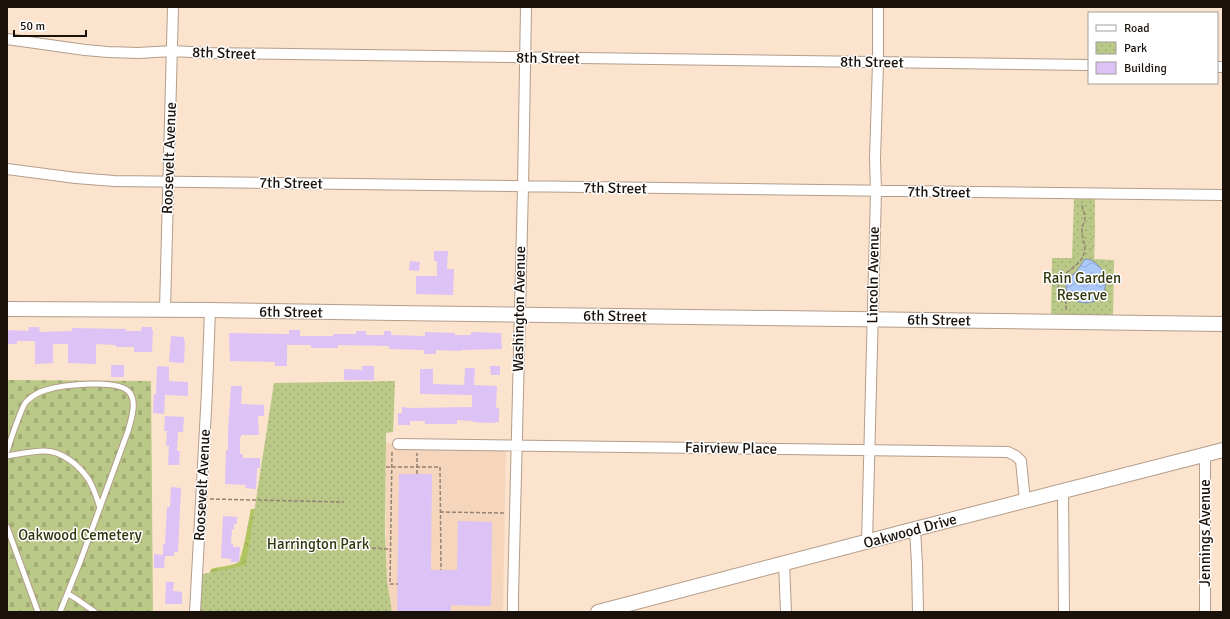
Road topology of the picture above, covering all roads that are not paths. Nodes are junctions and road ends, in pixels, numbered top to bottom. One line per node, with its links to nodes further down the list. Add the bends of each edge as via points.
1 (173, 7): 5 (street, Roosevelt Avenue)
2 (526, 7): 6 (street, Washington Avenue)
3 (878, 7): 7 (street, Lincoln Avenue)
4 (7, 39): 5 (street, 8th Street, via 108,52)
5 (172, 51): 6 (street, 8th Street); 10 (street, Roosevelt Avenue)
6 (525, 58): 7 (street, 8th Street); 11 (street, Washington Avenue)
7 (878, 63): 8 (street, 8th Street); 12 (street, Lincoln Avenue)
8 (1088, 65)
9 (7, 169): 10 (street, 7th Street, via 84,179)
10 (169, 182): 11 (street, 7th Street); 15 (street, Roosevelt Avenue)
11 (522, 187): 12 (street, 7th Street); 17 (street, Washington Avenue)
12 (876, 191): 13 (street, 7th Street); 18 (street, Lincoln Avenue)
13 (1223, 195)
14 (7, 309): 15 (street, 6th Street)
15 (164, 310): 16 (street, 6th Street)
16 (210, 310): 17 (street, 6th Street); 39 (street, Roosevelt Avenue)
17 (519, 314): 18 (street, 6th Street); 21 (street, Washington Avenue)
18 (872, 319): 19 (street, 6th Street); 24 (street, Lincoln Avenue)
19 (1223, 324)
20 (395, 445): 21 (street, Fairview Place)
21 (516, 446): 24 (street, Fairview Place); 40 (street, Washington Avenue)
22 (1223, 450): 25 (street, Oakwood Drive)
23 (7, 451): 29 (lane, via 24,403 36,394 80,384 121,386 129,392 133,400 132,417)
24 (869, 451): 28 (street, Fairview Place, via 1008,452 1021,461); 32 (street, Lincoln Avenue)
25 (1205, 454): 27 (street, Oakwood Drive); 45 (street, Jennings Avenue)
26 (7, 456): 29 (lane, via 44,451 58,453 88,479 96,493)
27 (1063, 491): 28 (street, Oakwood Drive); 44 (street)
28 (1025, 501): 31 (street, Oakwood Drive)
29 (100, 508): 34 (lane)
30 (7, 527): 36 (lane)
31 (915, 529): 32 (street, Oakwood Drive); 43 (street)
32 (867, 542): 33 (street, Oakwood Drive)
33 (784, 563): 35 (street, Oakwood Drive); 42 (street)
34 (68, 594): 37 (lane); 38 (lane)
35 (620, 609): 41 (street, Oakwood Drive)
36 (38, 612)
37 (60, 612)
38 (95, 612)
39 (195, 612)
40 (513, 612)
41 (598, 612)
42 (786, 612)
43 (918, 612)
44 (1064, 612)
45 (1205, 612)

